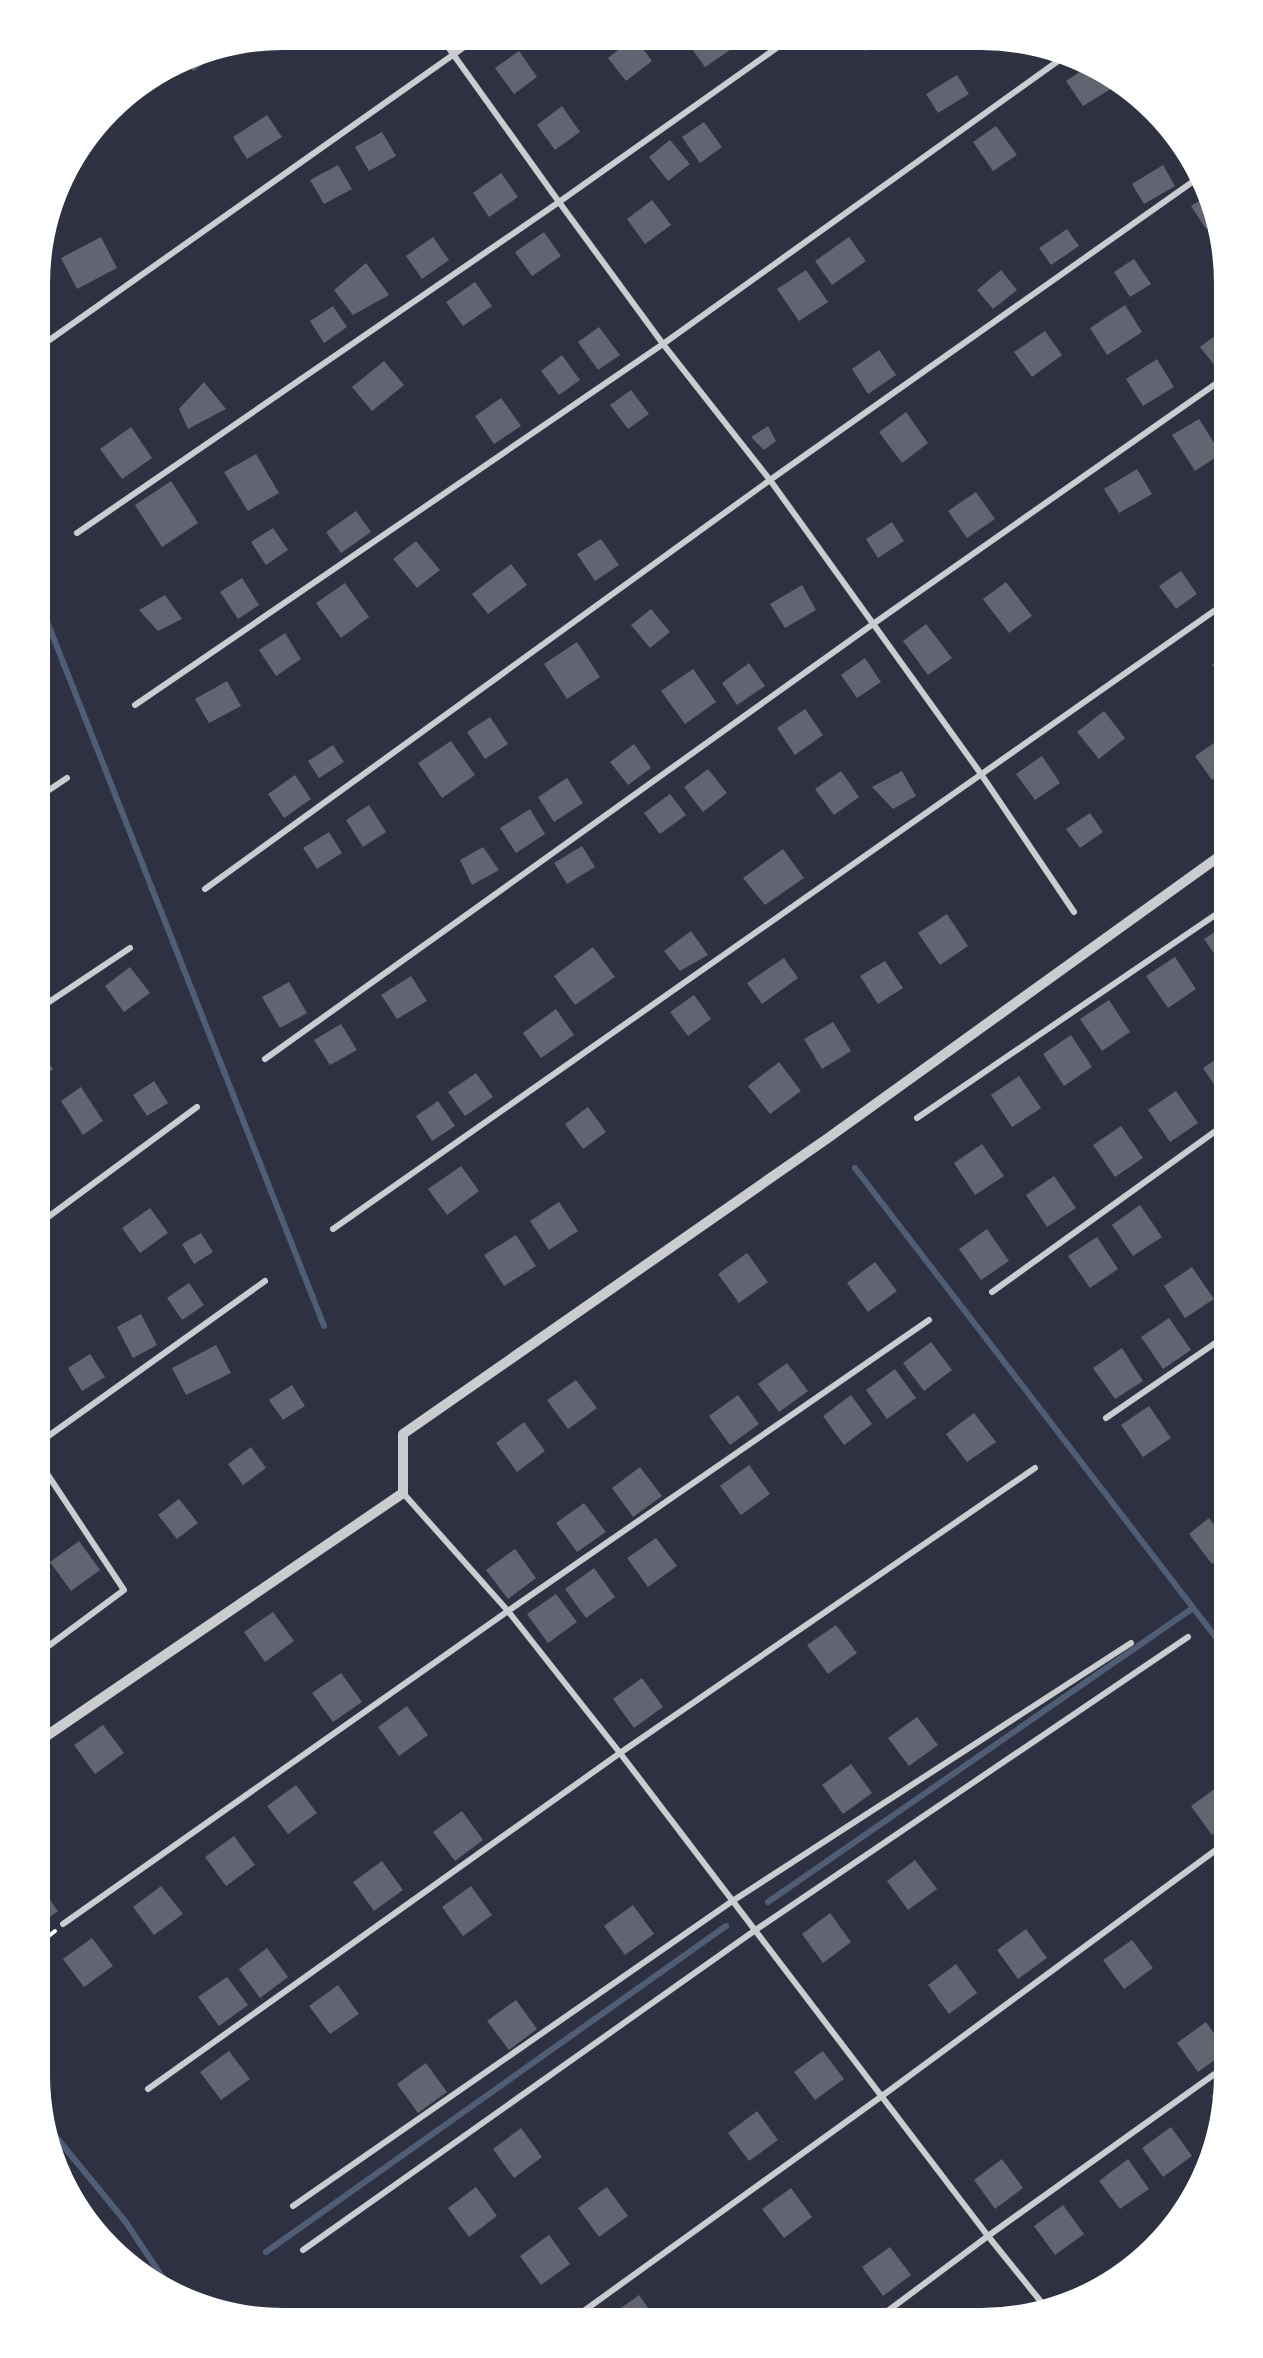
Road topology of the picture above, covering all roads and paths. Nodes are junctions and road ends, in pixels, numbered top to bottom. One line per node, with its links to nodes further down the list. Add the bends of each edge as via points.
1 (450, 50): 4 (street)
2 (461, 50): 4 (street)
3 (774, 50): 7 (street)
4 (454, 55): 7 (street); 8 (street)
5 (1056, 62): 9 (street)
6 (1191, 183): 11 (street)
7 (559, 202): 9 (street); 12 (street)
8 (50, 340)
9 (663, 344): 11 (street); 15 (street)
10 (1214, 385): 14 (street)
11 (770, 480): 14 (street); 20 (street)
12 (77, 533)
13 (1214, 611): 16 (street)
14 (873, 624): 16 (street); 25 (street)
15 (135, 705)
16 (981, 774): 21 (street); 30 (street)
17 (67, 778): 18 (street)
18 (50, 789)
19 (1214, 860): 39 (street, via 828,1138 403,1434)
20 (205, 890)
21 (1074, 912)
22 (1214, 916): 27 (street)
23 (130, 948): 24 (street)
24 (50, 1001)
25 (265, 1059)
26 (197, 1107): 29 (street)
27 (917, 1118)
28 (1214, 1132): 32 (street)
29 (50, 1216)
30 (333, 1229)
31 (265, 1281): 36 (street)
32 (992, 1292)
33 (929, 1320): 40 (street)
34 (1214, 1344): 35 (street)
35 (1106, 1418)
36 (50, 1435)
37 (1035, 1468): 45 (street)
38 (50, 1478): 43 (street, via 124,1590)
39 (403, 1493): 40 (street); 44 (street)
40 (508, 1611): 45 (street); 48 (street)
41 (1188, 1637): 49 (street)
42 (1131, 1643): 47 (street)
43 (50, 1645)
44 (50, 1734)
45 (620, 1753): 47 (street); 52 (street)
46 (1214, 1851): 53 (street)
47 (731, 1902): 49 (street); 54 (street)
48 (63, 1924): 50 (path)
49 (754, 1931): 53 (street); 56 (street)
50 (50, 1935)
51 (1214, 2074): 55 (street)
52 (148, 2089)
53 (882, 2096): 55 (street); 58 (street)
54 (293, 2206)
55 (988, 2236): 57 (street); 59 (street)
56 (303, 2250)
57 (1040, 2301)
58 (588, 2308)
59 (892, 2308)

